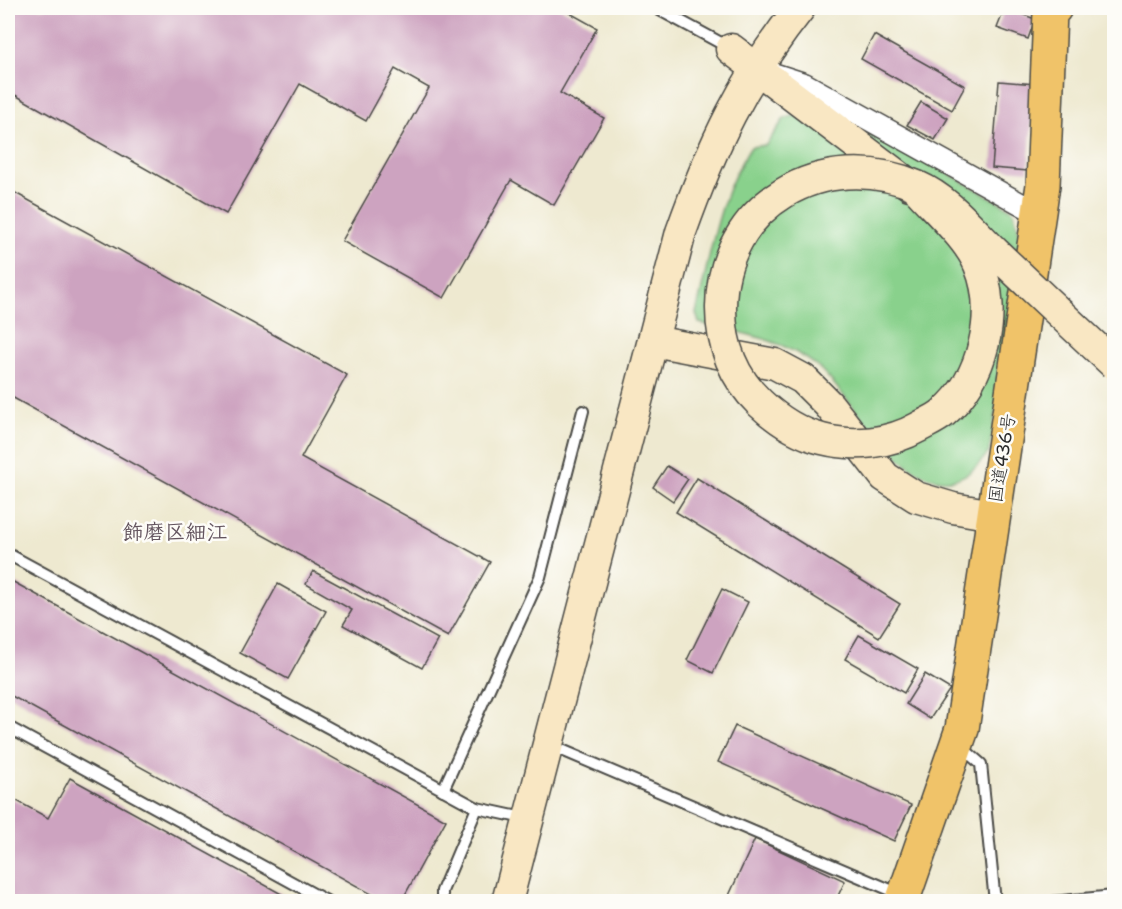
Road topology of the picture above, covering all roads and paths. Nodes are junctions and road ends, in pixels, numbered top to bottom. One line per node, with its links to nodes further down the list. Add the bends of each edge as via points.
1 (656, 8): 4 (lane)
2 (800, 8): 5 (street)
3 (1055, 8): 6 (highway, 国道436号, via 1050,12)
4 (731, 49): 5 (street)
5 (756, 68): 6 (street, via 805,84); 7 (street, via 724,124 697,187 681,232); 8 (street, bridge, via 920,192 979,264 988,322 981,358 961,391 943,413 897,438 840,443 806,435 772,414 749,392 734,369 723,334 720,297 724,270 737,239 757,213 786,190 814,178 845,172 898,179 941,199)
6 (1039, 214): 10 (highway, 国道436号)
7 (653, 341): 10 (street, via 775,363 802,379 829,405 885,477 916,497); 14 (street)
8 (1114, 364)
9 (583, 411): 15 (lane, via 540,577)
10 (993, 515): 13 (highway, 国道436号)
11 (8, 554): 15 (lane)
12 (8, 726): 20 (lane)
13 (957, 743): 19 (highway, 国道436号); 23 (lane, via 981,764)
14 (547, 744): 17 (street); 19 (lane)
15 (443, 790): 16 (lane)
16 (477, 808): 17 (lane); 21 (lane, via 442,891)
17 (528, 819): 22 (street)
18 (1114, 896): 24 (lane)
19 (903, 899)
20 (328, 902)
21 (442, 902)
22 (507, 902)
23 (995, 902)
24 (1052, 902)

